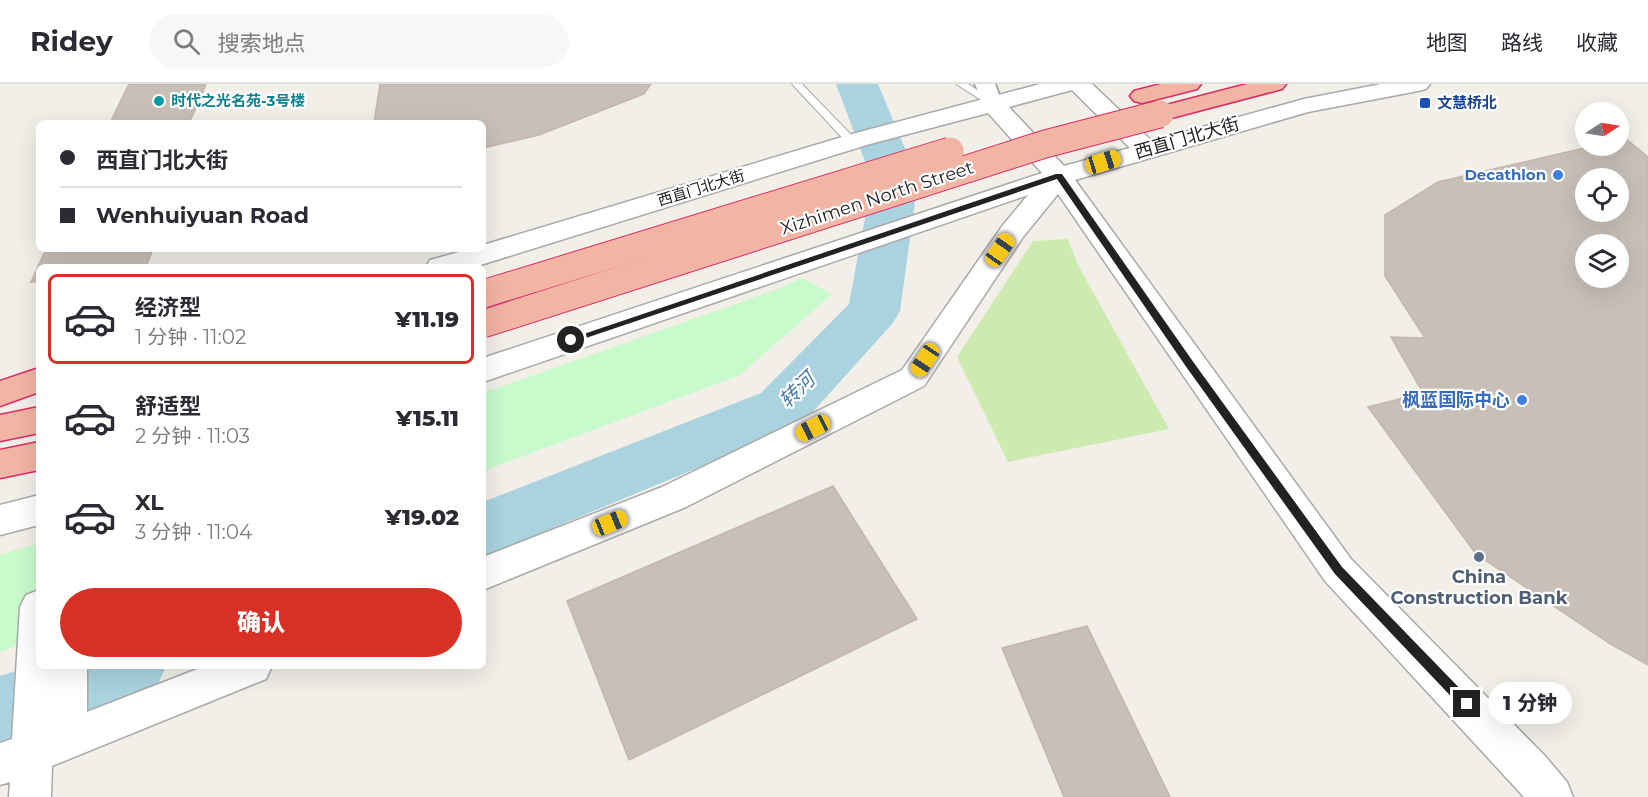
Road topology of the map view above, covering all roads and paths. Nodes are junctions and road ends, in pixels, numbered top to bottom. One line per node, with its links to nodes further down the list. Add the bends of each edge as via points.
1 (797, 84): 11 (lane)
2 (961, 84): 8 (lane)
3 (1067, 84): 8 (street, 西直门北大街)
4 (1079, 84): 12 (street)
5 (1189, 84): 9 (highway, Xizhimen North Street)
6 (1274, 84): 9 (highway, Xizhimen North Street)
7 (1418, 84): 12 (street, 西直门北大街, via 1304,106)
8 (989, 94): 10 (street, 西直门北大街); 13 (street)
9 (1151, 105): 16 (highway, Xizhimen North Street, bridge, via 1027,126); 17 (highway, Xizhimen North Street, bridge, via 1045,144)
10 (926, 122): 11 (street, 西直门北大街); 14 (street)
11 (856, 140): 15 (street, 西直门北大街)
12 (1146, 149): 13 (street, 西直门北大街)
13 (1059, 176): 14 (street, 西直门北大街); 29 (street, via 1013,231 913,378 674,498); 35 (street, via 1338,570)
14 (974, 206): 18 (street, 西直门北大街)
15 (451, 264)
16 (486, 293)
17 (486, 323)
18 (486, 369)
19 (36, 375): 21 (street)
20 (36, 381): 22 (highway)
21 (0, 383)
22 (0, 394)
23 (36, 421): 24 (highway)
24 (0, 428)
25 (36, 457): 26 (highway)
26 (0, 464)
27 (36, 511): 28 (street)
28 (0, 520)
29 (486, 573)
30 (36, 669): 33 (street)
31 (65, 669): 33 (street)
32 (244, 669): 33 (street)
33 (33, 753): 34 (street)
34 (30, 797)
35 (1552, 797)

